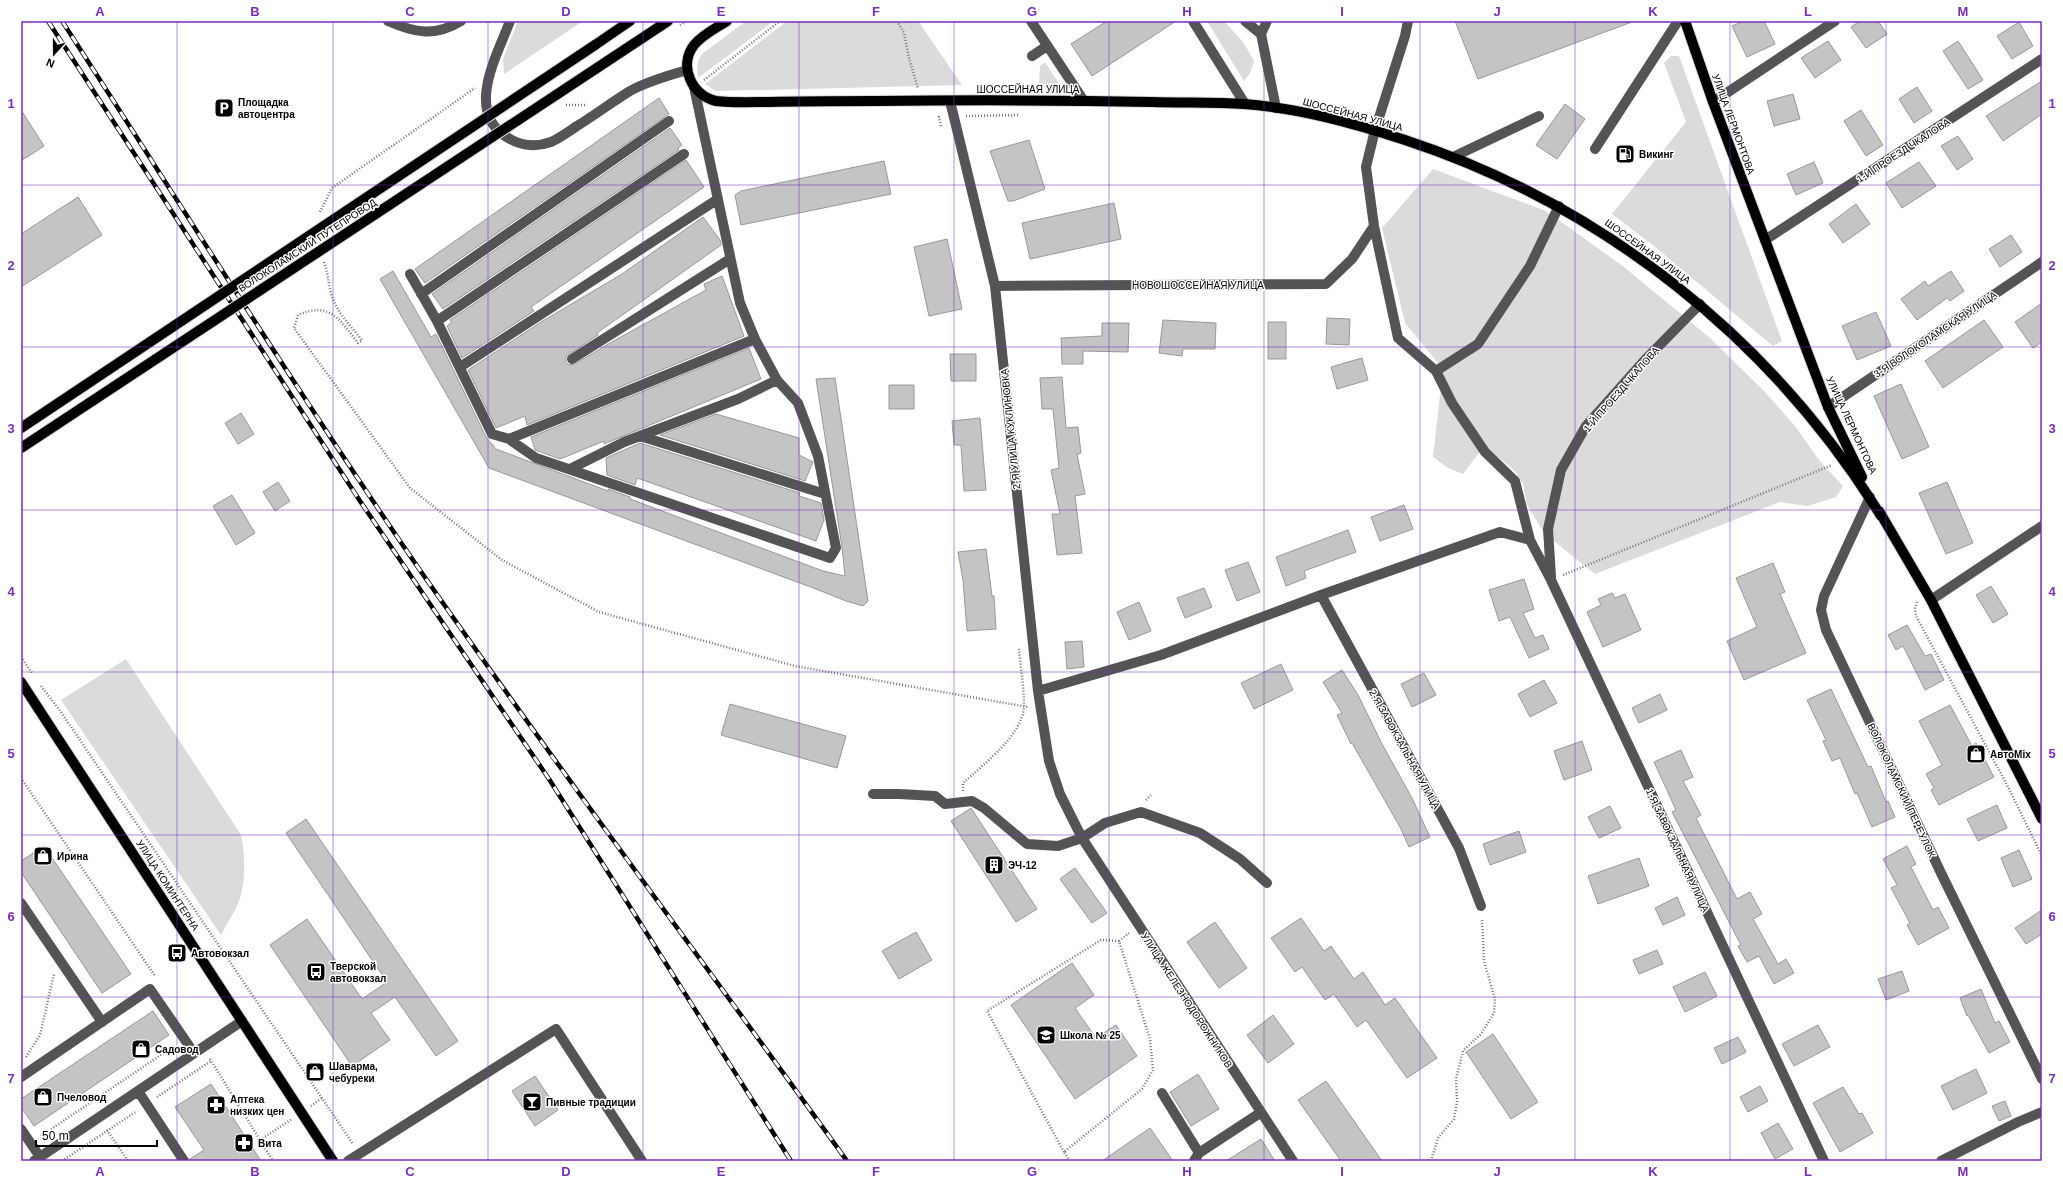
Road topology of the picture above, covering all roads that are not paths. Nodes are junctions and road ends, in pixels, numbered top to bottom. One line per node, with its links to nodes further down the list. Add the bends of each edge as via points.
1 (388, 21): 2 (street, via 409,30 424,32 438,31)
2 (462, 21)
3 (510, 21): 19 (street, via 486,85 485,98 487,112 498,130 521,144 535,145 555,140 632,90)
4 (630, 21): 49 (main road, ВОЛОКОЛАМСКИЙ ПУТЕПРОВОД, bridge)
5 (668, 21): 52 (main road, ВОЛОКОЛАМСКИЙ ПУТЕПРОВОД, bridge)
6 (727, 21): 19 (main road, via 693,46)
7 (1031, 21): 16 (street)
8 (1193, 21): 24 (street)
9 (1245, 21): 15 (street)
10 (1267, 21): 15 (street)
11 (1408, 21): 28 (street)
12 (1678, 21): 29 (street)
13 (1685, 21): 23 (main road, УЛИЦА ЛЕРМОНТОВА)
14 (1835, 21): 23 (street)
15 (1261, 34): 25 (street)
16 (1047, 46): 17 (street); 22 (street)
17 (1032, 56)
18 (2042, 59): 35 (street, 1-Й ПРОЕЗД ЧКАЛОВА)
19 (687, 70): 20 (main road)
20 (694, 87): 21 (main road, ШОССЕЙНАЯ УЛИЦА, via 706,98 722,102); 32 (street)
21 (950, 101): 22 (main road, ШОССЕЙНАЯ УЛИЦА); 39 (street, 2-Я УЛИЦА КУКЛИНОВКА)
22 (1084, 101): 24 (main road, ШОССЕЙНАЯ УЛИЦА)
23 (1713, 102): 35 (main road, УЛИЦА ЛЕРМОНТОВА)
24 (1245, 104): 25 (main road, ШОССЕЙНАЯ УЛИЦА)
25 (1276, 108): 28 (main road, ШОССЕЙНАЯ УЛИЦА)
26 (1539, 116): 31 (street)
27 (669, 121): 40 (street)
28 (1375, 130): 31 (main road, ШОССЕЙНАЯ УЛИЦА); 34 (street, via 1366,167)
29 (1595, 148)
30 (684, 154): 42 (street)
31 (1453, 157): 33 (main road, ШОССЕЙНАЯ УЛИЦА, via 1499,176)
32 (718, 199): 36 (street); 45 (street)
33 (1559, 206): 41 (main road, ШОССЕЙНАЯ УЛИЦА, via 1649,264); 46 (street, via 1530,266 1478,344)
34 (1374, 226): 39 (street, НОВОШОССЕЙНАЯ УЛИЦА, via 1352,259 1326,284); 46 (street, via 1398,338)
35 (1765, 240): 48 (main road, УЛИЦА ЛЕРМОНТОВА)
36 (730, 259): 43 (street, via 740,303); 44 (street)
37 (2042, 262): 48 (street, 3-Я ВОЛОКОЛАМСКАЯ УЛИЦА)
38 (410, 274): 40 (street)
39 (996, 286): 63 (street, 2-Я УЛИЦА КУКЛИНОВКА)
40 (421, 294): 42 (street)
41 (1700, 304): 55 (main road, ШОССЕЙНАЯ УЛИЦА, via 1762,362 1818,426); 59 (street, 1-Й ПРОЕЗД ЧКАЛОВА, via 1586,426 1561,470 1548,529)
42 (437, 322): 45 (street)
43 (755, 339): 47 (street); 51 (street)
44 (572, 359)
45 (460, 367): 51 (street, via 492,434)
46 (1436, 371): 58 (street, 1-Я ЗАВОКЗАЛЬНАЯ УЛИЦА, via 1452,403 1485,452 1515,481)
47 (776, 380): 50 (street, via 738,399); 54 (street, via 798,403 818,456)
48 (1828, 407): 56 (main road, УЛИЦА ЛЕРМОНТОВА)
49 (21, 428)
50 (640, 436): 53 (street); 54 (street)
51 (509, 439): 53 (street, via 536,458)
52 (21, 448)
53 (570, 469): 54 (street, via 830,558 836,548)
54 (825, 494)
55 (1870, 497): 56 (main road, ШОССЕЙНАЯ УЛИЦА); 75 (street, ВОЛОКОЛАМСКИЙ ПЕРЕУЛОК, via 1824,596 1820,610 1826,630 1941,873)
56 (1881, 516): 61 (main road, УЛИЦА ЛЕРМОНТОВА)
57 (2042, 526): 61 (street)
58 (1530, 540): 59 (street, 1-Я ЗАВОКЗАЛЬНАЯ УЛИЦА); 60 (street, via 1500,532)
59 (1551, 580): 88 (street, 1-Я ЗАВОКЗАЛЬНАЯ УЛИЦА)
60 (1321, 595): 63 (street, via 1161,655); 70 (street, 2-Я ЗАВОКЗАЛЬНАЯ УЛИЦА, via 1459,848)
61 (1931, 600): 66 (main road, УЛИЦА ЛЕРМОНТОВА)
62 (21, 682): 71 (main road, УЛИЦА КОМИНТЕРНА)
63 (1038, 690): 64 (street, 2-Я УЛИЦА КУКЛИНОВКА)
64 (1049, 761): 67 (street, УЛИЦА ЖЕЛЕЗНОДОРОЖНИКОВ, via 1060,794)
65 (873, 794): 67 (street, via 935,796 945,804 972,801 1027,844 1058,846)
66 (2042, 819)
67 (1082, 838): 68 (street, via 1105,823 1141,812 1200,833 1240,859); 79 (street, УЛИЦА ЖЕЛЕЗНОДОРОЖНИКОВ)
68 (1267, 883)
69 (21, 903): 72 (street)
70 (1481, 906)
71 (242, 1021): 73 (street); 84 (main road, УЛИЦА КОМИНТЕРНА)
72 (102, 1022): 73 (street, via 150,989 184,1039); 74 (street)
73 (198, 1050): 76 (street)
74 (21, 1077)
75 (2042, 1079)
76 (138, 1091): 82 (street); 83 (street)
77 (1162, 1093): 81 (street)
78 (2042, 1112): 89 (street)
79 (1260, 1113): 81 (street); 87 (street, УЛИЦА ЖЕЛЕЗНОДОРОЖНИКОВ)
80 (21, 1129): 82 (street)
81 (1196, 1157)
82 (37, 1159)
83 (184, 1161)
84 (334, 1161)
85 (348, 1161): 86 (street, via 556,1030)
86 (642, 1161)
87 (1293, 1161)
88 (1824, 1161)
89 (1941, 1161)

